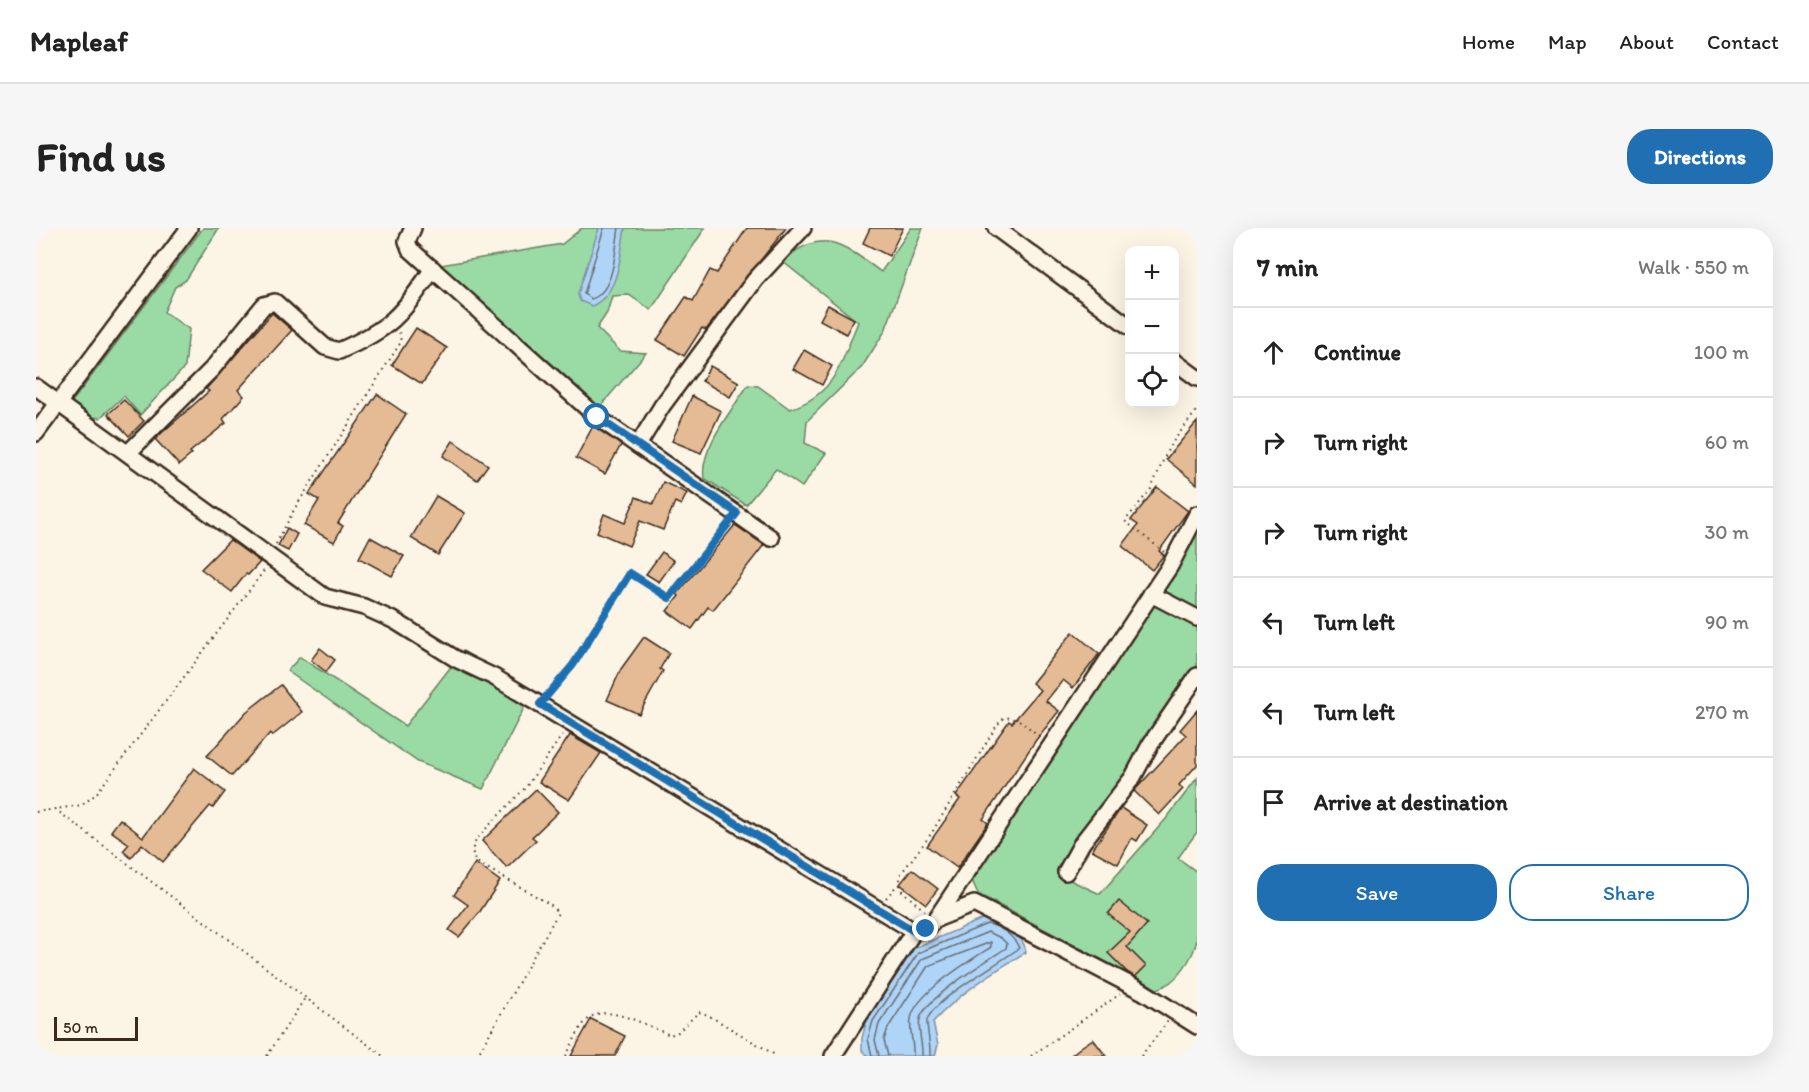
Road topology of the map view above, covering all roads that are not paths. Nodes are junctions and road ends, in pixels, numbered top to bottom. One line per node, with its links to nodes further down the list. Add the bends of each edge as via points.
1 (189, 228): 10 (street)
2 (413, 228): 5 (street, via 407,241 410,249)
3 (803, 228): 12 (street, via 754,280 662,406)
4 (996, 228): 6 (street)
5 (433, 269): 12 (street, via 597,417); 13 (street, via 392,322 339,351 325,347 274,302 264,305 212,369)
6 (1125, 323)
7 (1179, 365): 8 (street)
8 (1197, 378)
9 (36, 387): 10 (street)
10 (58, 403): 11 (street); 13 (street)
11 (36, 433)
12 (638, 446): 15 (street)
13 (128, 453): 21 (street, via 325,597 364,607 395,621 456,659 494,677)
14 (1197, 514): 16 (street)
15 (771, 538)
16 (1151, 594): 17 (street); 20 (street)
17 (1197, 618)
18 (1197, 676): 19 (street)
19 (1066, 872)
20 (936, 919): 21 (street, via 926,929); 22 (street, via 974,904 1132,986)
21 (914, 931): 23 (street)
22 (1197, 1026)
23 (833, 1056)

